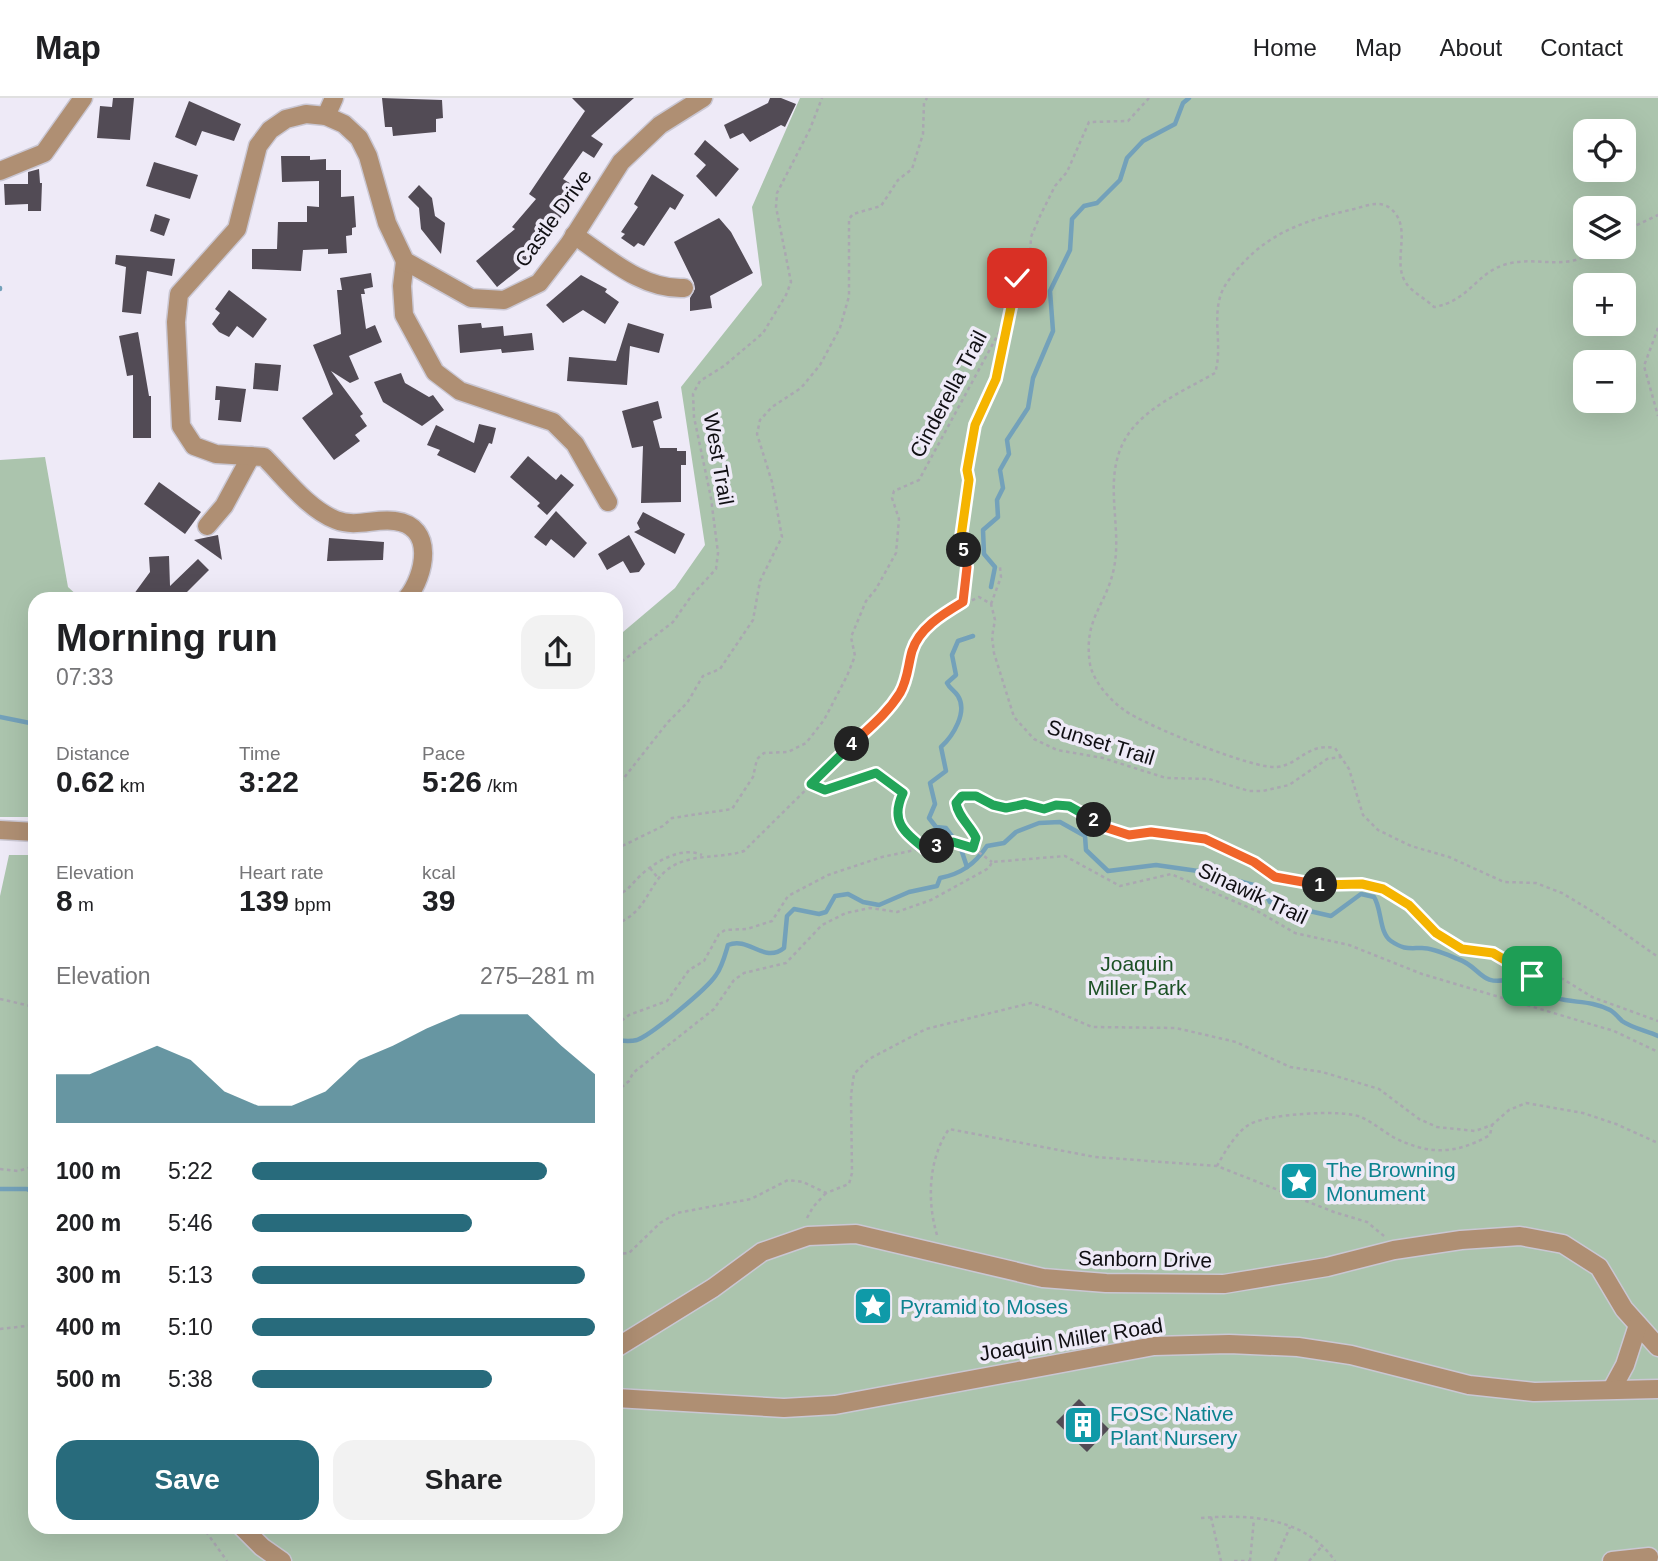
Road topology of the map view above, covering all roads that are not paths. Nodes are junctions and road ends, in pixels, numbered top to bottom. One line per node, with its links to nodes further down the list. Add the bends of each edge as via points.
1 (83, 98): 6 (street, via 44,153)
2 (334, 98): 5 (street)
3 (703, 98): 7 (street, Castle Drive, via 660,125 621,162)
4 (303, 106): 5 (street); 10 (street, via 270,130 258,146 237,229 179,294 181,426 194,446 216,454)
5 (326, 116): 8 (street, via 359,138 387,223)
6 (0, 171)
7 (574, 234): 8 (street, Castle Drive, via 539,283 504,300 471,298); 9 (street, via 642,280 670,289)
8 (405, 261): 11 (street, via 404,315 435,372 460,391 553,422 575,444)
9 (684, 288)
10 (251, 456): 12 (street, via 224,506); 13 (street, via 264,457 318,510 338,521 360,525 394,520 413,529 425,548 423,569)
11 (608, 502)
12 (206, 526)
13 (410, 592)
14 (0, 830): 15 (street)
15 (28, 832)
16 (1638, 1325): 17 (street, Sanborn Drive, via 1599,1267 1563,1244 1520,1236 1394,1250 1327,1268 1224,1284 1043,1278 856,1234 807,1236 762,1252); 18 (street, Sanborn Drive); 19 (street)
17 (623, 1344)
18 (1658, 1347)
19 (1612, 1389): 20 (street, Joaquin Miller Road); 21 (street, Joaquin Miller Road, via 1534,1392 1469,1385 1351,1355 1228,1344 1154,1346 835,1405 784,1409)
20 (1658, 1389)
21 (623, 1398)
22 (249, 1534): 24 (street)
23 (1648, 1557): 25 (street)
24 (282, 1561)
25 (1612, 1561)

